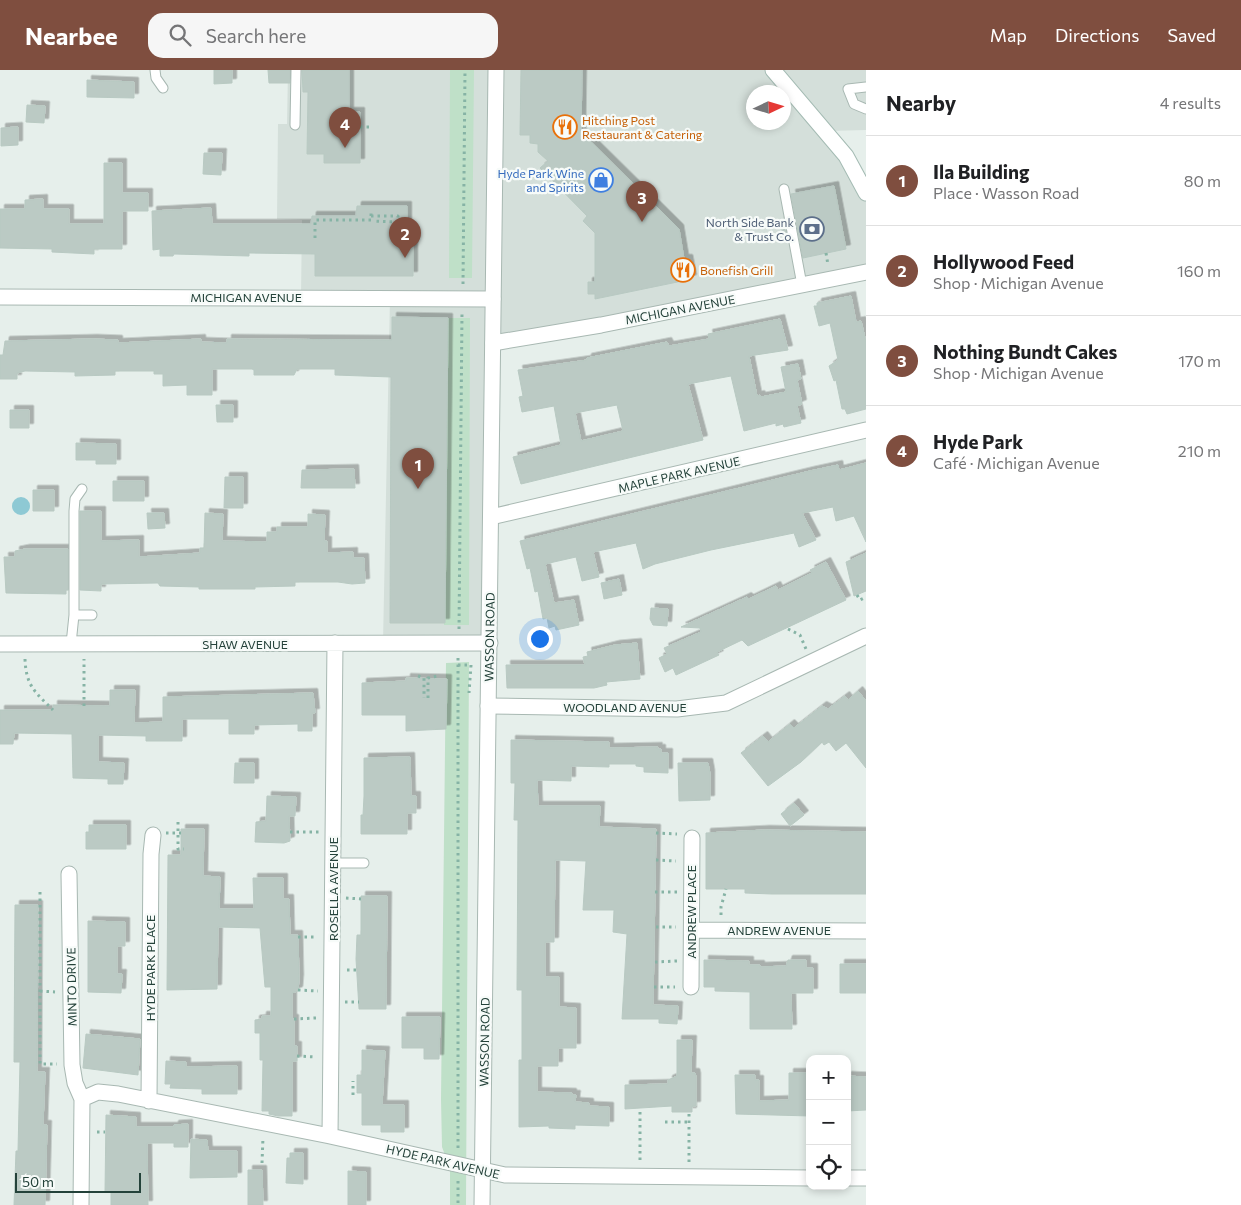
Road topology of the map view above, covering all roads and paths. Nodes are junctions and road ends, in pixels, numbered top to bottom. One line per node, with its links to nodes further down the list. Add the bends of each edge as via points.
1 (155, 70): 6 (lane)
2 (296, 70): 8 (lane)
3 (496, 70): 20 (street, WASSON ROAD)
4 (774, 70): 12 (street, via 846,156)
5 (866, 87): 7 (lane, via 848,90 854,104)
6 (163, 88)
7 (866, 109)
8 (295, 125)
9 (360, 127): 10 (path)
10 (372, 127)
11 (784, 189): 18 (lane)
12 (866, 193)
13 (373, 222): 14 (path, via 398,222 398,216 371,214 371,220 315,220)
14 (315, 238)
15 (826, 253): 16 (path)
16 (828, 266)
17 (866, 272): 18 (street, MICHIGAN AVENUE)
18 (802, 285): 21 (street, MICHIGAN AVENUE)
19 (0, 297): 20 (street, MICHIGAN AVENUE)
20 (493, 299): 21 (street, WASSON ROAD)
21 (493, 343): 24 (street, WASSON ROAD)
22 (866, 430): 24 (street, MAPLE PARK AVENUE)
23 (82, 489): 27 (lane, via 75,499 74,511)
24 (491, 517): 32 (street, WASSON ROAD)
25 (857, 595): 26 (path, via 860,600)
26 (866, 597)
27 (74, 615): 28 (lane); 34 (lane)
28 (92, 615)
29 (788, 629): 35 (path, via 800,635)
30 (866, 636): 42 (street, WOODLAND AVENUE, via 726,703 712,706 677,709)
31 (335, 643): 32 (street, SHAW AVENUE); 34 (street, SHAW AVENUE); 53 (street, ROSELLA AVENUE)
32 (490, 643): 42 (street, WASSON ROAD)
33 (0, 644): 34 (street, SHAW AVENUE)
34 (77, 644): 41 (path)
35 (806, 649)
36 (25, 658): 43 (path, via 26,677 31,688)
37 (458, 665): 40 (path, via 471,665)
38 (418, 676): 39 (path, via 424,678 426,698 428,678)
39 (438, 676)
40 (469, 693)
41 (84, 706)
42 (488, 706): 95 (street, WASSON ROAD)
43 (53, 710)
44 (178, 822): 50 (path, via 178,849)
45 (290, 832): 46 (path)
46 (319, 832)
47 (656, 833): 49 (path)
48 (153, 835): 84 (street, HYDE PARK PLACE)
49 (685, 836): 59 (street, ANDREW PLACE)
50 (184, 849)
51 (656, 860): 52 (path)
52 (676, 861)
53 (333, 863): 54 (lane); 92 (street, ROSELLA AVENUE)
54 (364, 863)
55 (69, 874): 80 (street, MINTO DRIVE)
56 (726, 889): 60 (path)
57 (40, 892): 71 (path)
58 (655, 892): 59 (path)
59 (691, 892): 63 (street, ANDREW PLACE)
60 (721, 915)
61 (676, 926): 62 (path)
62 (656, 927)
63 (692, 930): 64 (street, ANDREW AVENUE); 67 (street, ANDREW PLACE)
64 (866, 931)
65 (345, 970): 66 (path)
66 (356, 970)
67 (691, 987)
68 (654, 988): 69 (path)
69 (676, 988)
70 (298, 990): 72 (path)
71 (40, 991): 73 (path); 80 (path, via 40,1064)
72 (319, 991)
73 (55, 992)
74 (345, 1002): 75 (path)
75 (359, 1002)
76 (319, 1018): 77 (path)
77 (294, 1019)
78 (297, 1056): 79 (path)
79 (319, 1058)
80 (72, 1065): 83 (street, MINTO DRIVE)
81 (344, 1081): 82 (path, via 355,1081)
82 (353, 1095)
83 (82, 1099): 84 (street, HYDE PARK AVENUE, via 98,1092); 100 (street)
84 (149, 1100): 92 (street, HYDE PARK AVENUE)
85 (640, 1108): 93 (path)
86 (689, 1112): 88 (path)
87 (665, 1122): 88 (path)
88 (689, 1122): 96 (path)
89 (263, 1131): 94 (path)
90 (97, 1132): 91 (path)
91 (105, 1132)
92 (330, 1136): 95 (street, HYDE PARK AVENUE)
93 (640, 1160)
94 (262, 1163)
95 (483, 1171): 96 (street, HYDE PARK AVENUE, via 505,1175); 101 (street, WASSON ROAD)
96 (689, 1178): 97 (street, HYDE PARK AVENUE)
97 (806, 1178)
98 (851, 1178): 99 (street)
99 (866, 1178)
100 (81, 1205)
101 (482, 1205)

